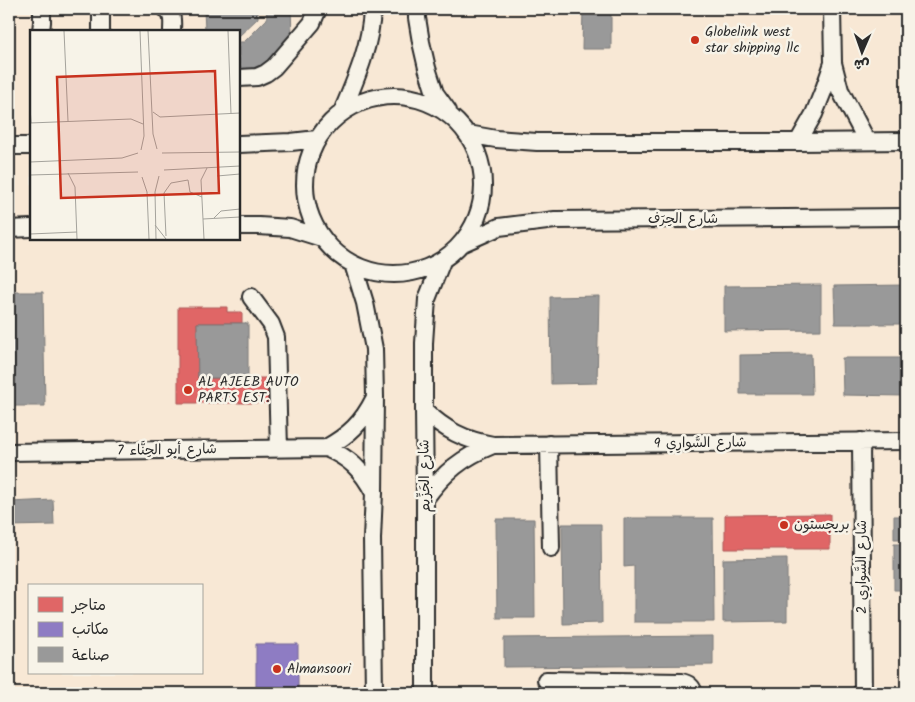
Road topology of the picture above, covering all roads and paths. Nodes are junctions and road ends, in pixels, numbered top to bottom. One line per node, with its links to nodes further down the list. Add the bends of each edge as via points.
1 (42, 9): 8 (street)
2 (101, 9): 9 (street)
3 (166, 9): 10 (street, via 172,18)
4 (318, 9): 12 (street, via 312,23 274,66 257,77)
5 (372, 9): 13 (street, via 363,59)
6 (417, 9): 14 (street, via 421,42 435,93)
7 (832, 9): 11 (street)
8 (41, 30)
9 (101, 30)
10 (172, 30)
11 (833, 63): 18 (street, via 840,90); 19 (street, via 814,114)
12 (240, 78)
13 (342, 112): 14 (street, via 379,97 399,96 419,99); 16 (street)
14 (454, 118): 15 (street)
15 (468, 134): 19 (street, via 537,142); 28 (street, via 477,151 484,189 474,226)
16 (317, 139): 20 (street); 27 (street, via 307,163 304,189 310,215)
17 (906, 140): 18 (street)
18 (867, 141): 19 (street)
19 (798, 142)
20 (240, 144)
21 (9, 146): 22 (street)
22 (30, 146)
23 (906, 217): 28 (street, شارع الحِرَف, via 555,220 499,227)
24 (240, 226): 27 (street, via 290,228)
25 (30, 228): 26 (street)
26 (9, 229)
27 (322, 238): 30 (street)
28 (463, 243): 29 (street)
29 (442, 260): 30 (street, via 421,270 398,274 375,272); 33 (street, شارع الجَزِّيم, via 428,299)
30 (353, 264): 32 (street, via 374,349)
31 (251, 297): 39 (street, via 271,324 276,337)
32 (375, 397): 38 (street, via 355,427); 41 (street)
33 (424, 410): 36 (street, شارع السَّوارِي 9, via 462,437); 42 (street, شارع الجَزِّيم)
34 (906, 440): 35 (street, شارع السَّوارِي 9)
35 (862, 441): 37 (street, شارع السَّوارِي 9); 48 (street, شارع السَّوارِي 2)
36 (493, 444): 37 (street, شارع السَّوارِي 9); 42 (street, شارع السَّوارِي 9, via 448,471)
37 (549, 444): 43 (street)
38 (326, 448): 39 (street, شارع أبو الحِنَّاء 7); 41 (street, شارع أبو الحِنَّاء 7, via 350,460 368,480)
39 (279, 449): 40 (street, شارع أبو الحِنَّاء 7)
40 (9, 452)
41 (374, 493): 45 (street)
42 (425, 499): 46 (street, شارع الجَزِّيم)
43 (552, 548)
44 (546, 680): 47 (street, via 681,682 688,684)
45 (374, 693)
46 (425, 693)
47 (694, 693)
48 (863, 693)

